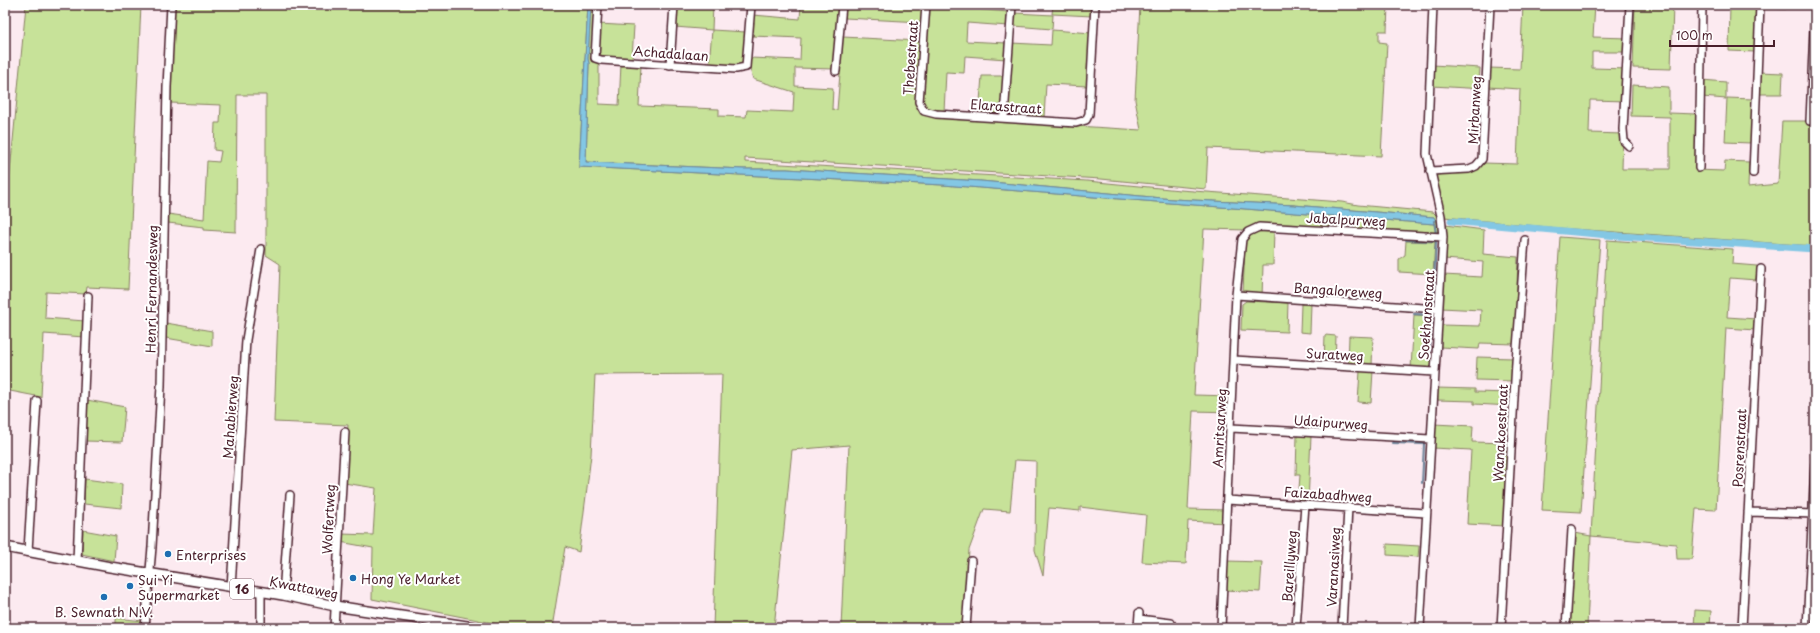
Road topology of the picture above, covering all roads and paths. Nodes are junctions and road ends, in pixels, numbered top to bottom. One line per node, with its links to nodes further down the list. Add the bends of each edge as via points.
1 (171, 5): 51 (street, Henri Fernandesweg, via 161,386)
2 (598, 5): 15 (street, Achadalaan, via 595,58)
3 (674, 5): 15 (street)
4 (751, 5): 15 (street, Achadalaan, via 746,67 736,69)
5 (842, 5): 16 (street)
6 (926, 5): 17 (street, Thebestraat, via 919,102)
7 (1012, 5): 18 (street)
8 (1096, 5): 18 (street, Elarastraat, via 1089,114 1086,120 1076,123)
9 (1433, 5): 22 (street, Soekhanstraat, via 1427,154)
10 (1490, 5): 22 (street, Mirbanweg, via 1482,159 1469,169)
11 (1630, 5): 20 (street, via 1623,129 1624,141)
12 (1702, 5): 21 (street)
13 (1760, 5): 23 (street)
14 (1815, 5): 19 (street)
15 (670, 65)
16 (836, 71)
17 (924, 111): 18 (street, Elarastraat, via 936,114)
18 (1004, 117)
19 (1810, 121)
20 (1629, 146)
21 (1699, 168)
22 (1430, 171): 25 (street, Soekhanstraat)
23 (1753, 173)
24 (1248, 232): 25 (street, Jabalpurweg, via 1259,227); 29 (street, Amritsarweg, via 1242,240)
25 (1443, 233): 31 (street, Soekhanstraat)
26 (1525, 240): 68 (street, Wanakoestraat)
27 (261, 249): 52 (street, Mahabierweg, via 246,340)
28 (1761, 269): 43 (street, Posrenstraat)
29 (1236, 295): 31 (street, Bangaloreweg); 32 (street, Amritsarweg)
30 (88, 296): 49 (street)
31 (1438, 309): 33 (street, Soekhanstraat)
32 (1234, 360): 33 (street, Suratweg); 35 (street, Amritsarweg)
33 (1434, 372): 37 (street, Soekhanstraat)
34 (37, 401): 48 (street)
35 (1231, 428): 37 (street, Udaipurweg); 40 (street, Amritsarweg)
36 (345, 432): 55 (street, Wolfertweg)
37 (1430, 439): 44 (street, Soekhanstraat)
38 (1815, 465): 45 (street)
39 (290, 495): 54 (street)
40 (1227, 500): 41 (street, Faizabadhweg); 64 (street, Amritsarweg)
41 (1304, 505): 42 (street, Faizabadhweg); 65 (street, Bareillyweg)
42 (1348, 507): 44 (street, Faizabadhweg); 66 (street, Varanasiweg)
43 (1748, 512): 45 (street); 70 (street, Posrenstraat)
44 (1426, 513): 67 (street, Soekhanstraat)
45 (1814, 514): 71 (street)
46 (1572, 529): 69 (street)
47 (5, 547): 48 (main road, Kwattaweg / 16)
48 (28, 551): 49 (main road, Kwattaweg / 16)
49 (77, 561): 51 (main road, Kwattaweg / 16)
50 (971, 562): 62 (street)
51 (149, 573): 52 (main road, Kwattaweg / 16); 58 (street, Henri Fernandesweg)
52 (231, 588): 53 (main road, Kwattaweg / 16)
53 (261, 592): 54 (main road, Kwattaweg / 16); 59 (street)
54 (283, 595): 55 (main road, Kwattaweg / 16)
55 (335, 606): 57 (main road, Kwattaweg / 16); 60 (street, Wolfertweg)
56 (1171, 623): 63 (street, via 1139,616)
57 (470, 627): 61 (main road, Kwattaweg / 16)
58 (145, 628)
59 (261, 628)
60 (334, 628)
61 (480, 628)
62 (966, 628)
63 (1138, 628)
64 (1222, 628)
65 (1296, 628)
66 (1342, 628)
67 (1420, 628)
68 (1501, 628)
69 (1566, 628)
70 (1742, 628)
71 (1807, 628)

